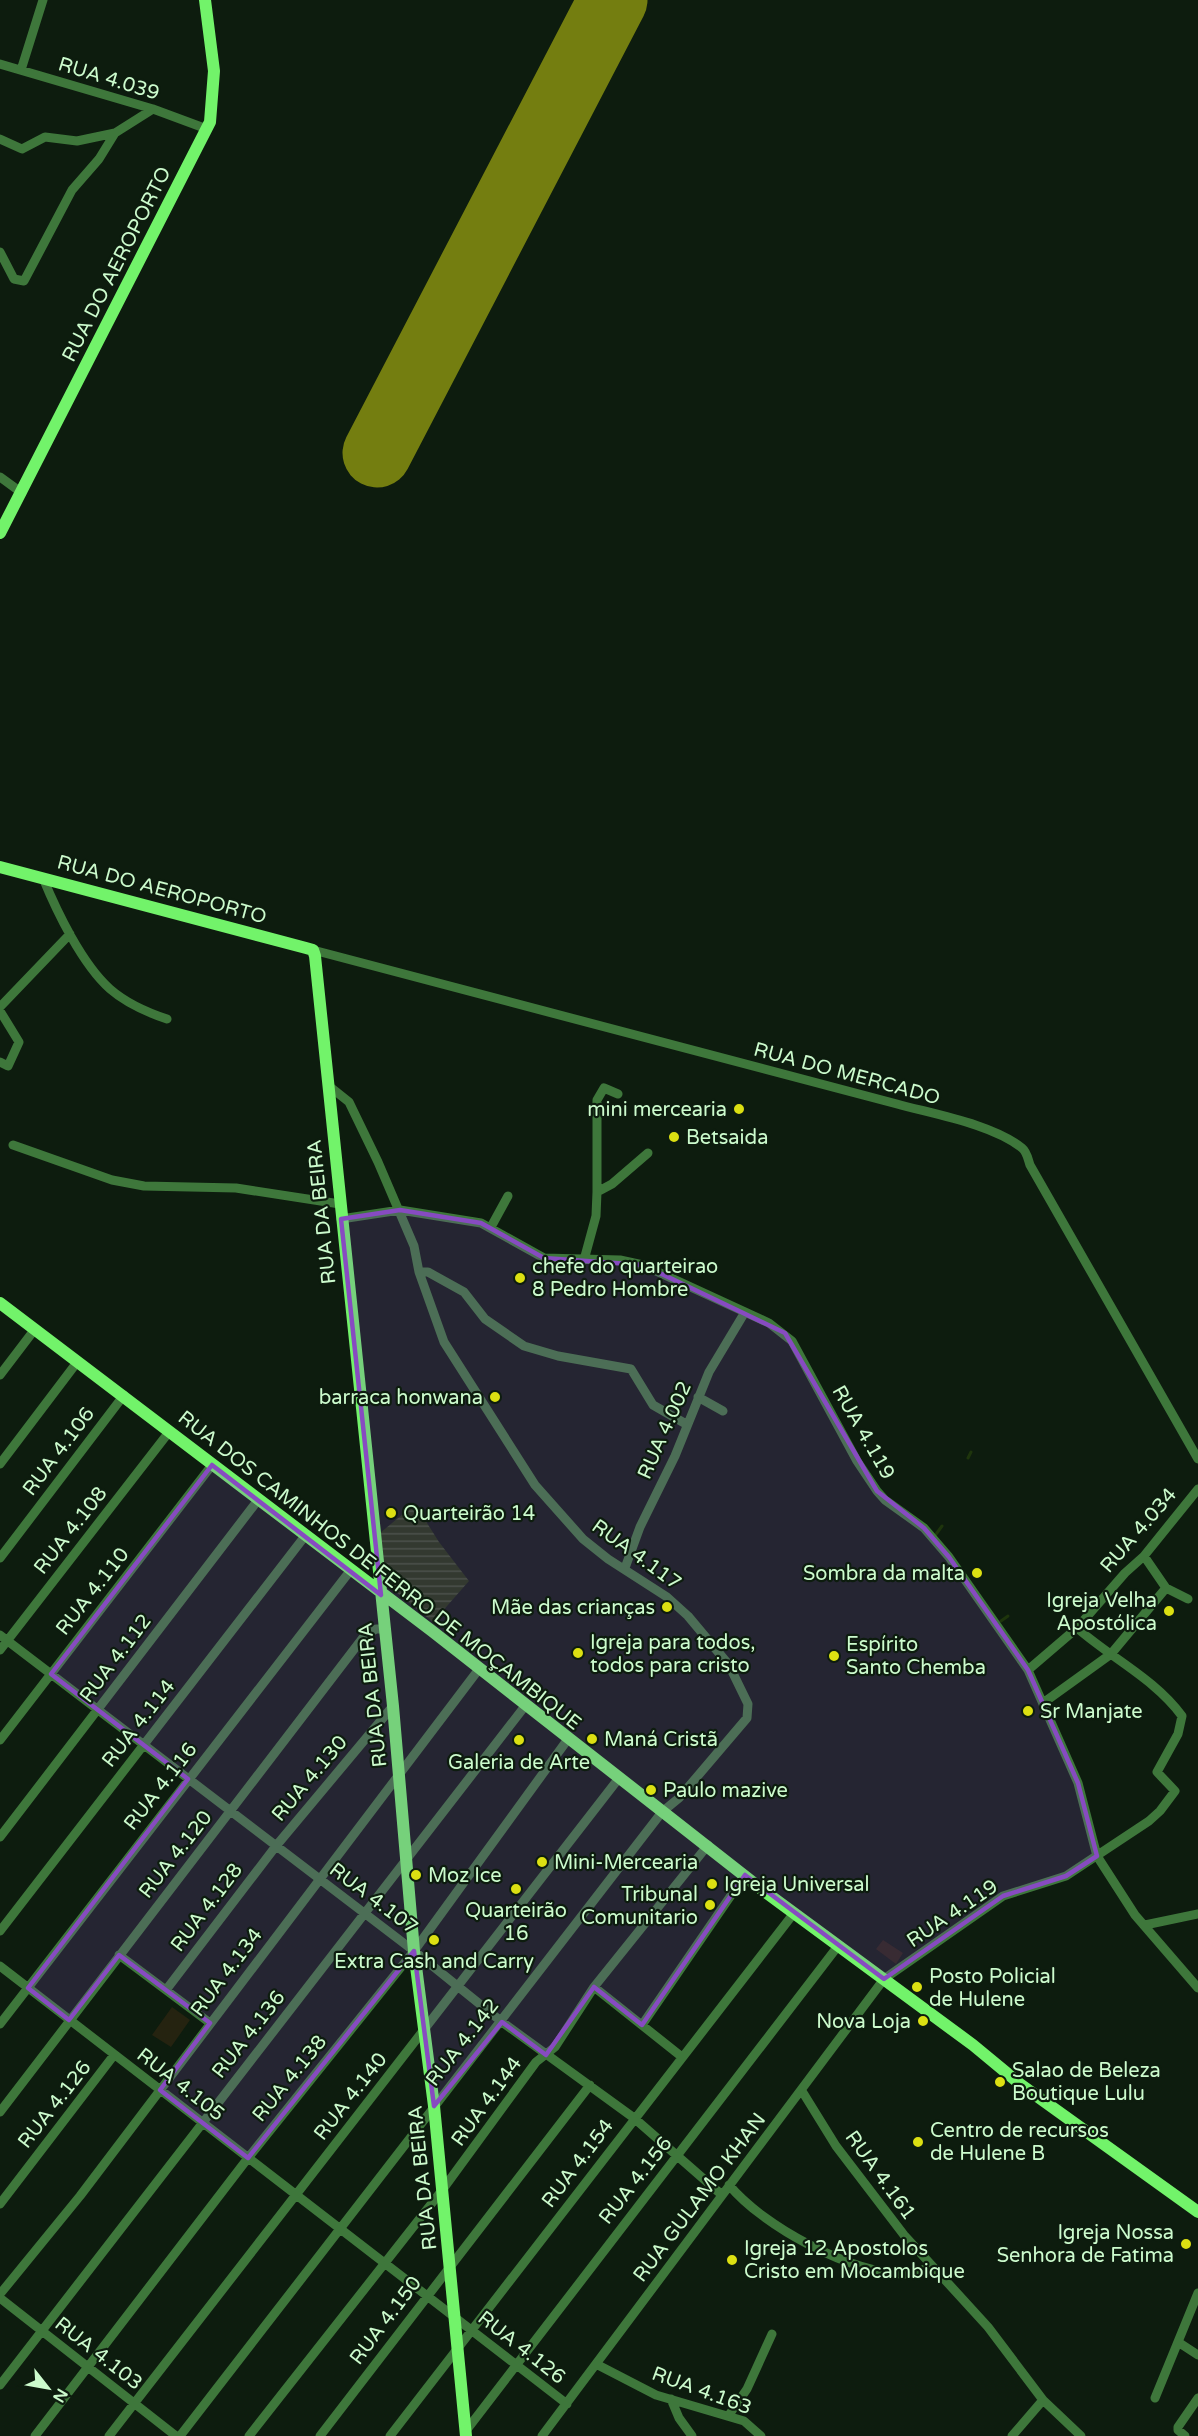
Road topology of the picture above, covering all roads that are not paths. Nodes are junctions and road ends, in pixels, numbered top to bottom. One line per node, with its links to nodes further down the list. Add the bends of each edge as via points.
1 (43, 0): 4 (street)
2 (205, 0): 6 (main road, RUA DO AEROPORTO, via 214,71 213,112)
3 (0, 64): 4 (street, RUA 4.039)
4 (21, 70): 5 (street, RUA 4.039)
5 (153, 109): 6 (street, RUA 4.039); 7 (street)
6 (207, 129): 11 (main road, RUA DO AEROPORTO)
7 (115, 134): 8 (street, via 78,141 45,137 22,149); 9 (street, via 72,190 24,282 14,279)
8 (0, 139)
9 (0, 252)
10 (0, 477): 11 (street)
11 (22, 493): 12 (main road, RUA DO AEROPORTO)
12 (0, 533)
13 (0, 867): 14 (main road, RUA DO AEROPORTO)
14 (43, 878): 15 (street); 16 (main road, RUA DO AEROPORTO)
15 (70, 934): 17 (street); 18 (street, via 109,988 139,1008)
16 (313, 950): 20 (main road, RUA DA BEIRA); 42 (street, RUA DO MERCADO, via 907,1107 973,1126 1017,1145 1025,1152)
17 (0, 1009): 19 (street, via 19,1042 8,1066)
18 (167, 1019)
19 (0, 1062)
20 (329, 1086): 26 (main road, RUA DA BEIRA); 27 (street, RUA 4.117, via 349,1102)
21 (618, 1094): 24 (street, via 604,1088 597,1100)
22 (13, 1145): 26 (street, via 112,1180 144,1186 236,1188)
23 (648, 1153): 24 (street)
24 (597, 1192): 30 (street, via 596,1216)
25 (508, 1196): 29 (street)
26 (340, 1204): 28 (main road, RUA DA BEIRA)
27 (400, 1210): 28 (street, RUA 4.119); 29 (street, RUA 4.119); 31 (street, RUA 4.117)
28 (341, 1219): 53 (main road, RUA DA BEIRA)
29 (490, 1227): 30 (street, RUA 4.119, via 544,1258)
30 (584, 1260): 33 (street, RUA 4.119, via 620,1260 643,1265)
31 (419, 1272): 40 (street, via 428,1272 464,1292 485,1319 524,1346 631,1369 653,1405); 50 (street, RUA 4.117, via 444,1342 535,1485 583,1539)
32 (0, 1303): 34 (main road, RUA DOS CAMINHOS DE FERRO DE MOÇAMBIQUE)
33 (745, 1312): 38 (street, RUA 4.002); 61 (street, RUA 4.119, via 777,1328 792,1341 877,1491 924,1528 949,1557)
34 (35, 1329): 35 (main road, RUA DOS CAMINHOS DE FERRO DE MOÇAMBIQUE); 36 (street)
35 (78, 1361): 37 (main road, RUA DOS CAMINHOS DE FERRO DE MOÇAMBIQUE); 43 (street)
36 (0, 1375)
37 (124, 1395): 41 (main road, RUA DOS CAMINHOS DE FERRO DE MOÇAMBIQUE); 49 (street, RUA 4.106)
38 (698, 1397): 39 (street); 40 (street, RUA 4.002)
39 (723, 1411)
40 (686, 1424): 50 (street, RUA 4.002)
41 (169, 1432): 44 (main road, RUA DOS CAMINHOS DE FERRO DE MOÇAMBIQUE); 57 (street, RUA 4.108)
42 (1198, 1459)
43 (0, 1464)
44 (212, 1465): 46 (main road, RUA DOS CAMINHOS DE FERRO DE MOÇAMBIQUE); 62 (street, RUA 4.110)
45 (1198, 1489): 48 (street, RUA 4.034)
46 (258, 1500): 47 (main road, RUA DOS CAMINHOS DE FERRO DE MOÇAMBIQUE); 66 (street, RUA 4.112)
47 (305, 1536): 51 (main road, RUA DOS CAMINHOS DE FERRO DE MOÇAMBIQUE); 69 (street, RUA 4.114)
48 (1144, 1556): 52 (street); 55 (street, RUA 4.034)
49 (0, 1557)
50 (625, 1568): 74 (street, RUA 4.117, via 688,1616 729,1665 748,1704 747,1718 687,1789)
51 (350, 1571): 53 (main road, RUA DOS CAMINHOS DE FERRO DE MOÇAMBIQUE); 72 (street, RUA 4.116)
52 (1166, 1588): 54 (street); 59 (street)
53 (381, 1595): 56 (main road, RUA DA BEIRA); 60 (main road, RUA DOS CAMINHOS DE FERRO DE MOÇAMBIQUE)
54 (1188, 1599)
55 (1077, 1628): 59 (street); 61 (street, RUA 4.034)
56 (385, 1629): 64 (main road, RUA DA BEIRA); 73 (street, RUA 4.120, via 365,1635)
57 (4, 1638): 58 (street, RUA 4.108); 62 (street, RUA 4.107)
58 (0, 1650)
59 (1111, 1654): 63 (street); 78 (street, via 1145,1678 1182,1716 1178,1734 1157,1772 1175,1791 1149,1821)
60 (479, 1669): 65 (main road, RUA DOS CAMINHOS DE FERRO DE MOÇAMBIQUE); 70 (street, RUA 4.134)
61 (1028, 1670): 63 (street, RUA 4.119)
62 (51, 1674): 66 (street, RUA 4.107); 68 (street, RUA 4.110)
63 (1043, 1703): 78 (street, RUA 4.119, via 1078,1784)
64 (393, 1706): 70 (main road, RUA DA BEIRA); 77 (street, RUA 4.130)
65 (525, 1706): 67 (main road, RUA DOS CAMINHOS DE FERRO DE MOÇAMBIQUE); 79 (street, RUA 4.136)
66 (98, 1710): 69 (street, RUA 4.107); 75 (street, RUA 4.112)
67 (568, 1739): 71 (main road, RUA DOS CAMINHOS DE FERRO DE MOÇAMBIQUE); 88 (street, RUA 4.138)
68 (0, 1740)
69 (143, 1745): 72 (street, RUA 4.107); 86 (street, RUA 4.114)
70 (400, 1777): 79 (main road, RUA DA BEIRA); 81 (street, RUA 4.134)
71 (619, 1778): 74 (main road, RUA DOS CAMINHOS DE FERRO DE MOÇAMBIQUE); 93 (street, RUA 4.140)
72 (188, 1779): 73 (street, RUA 4.107); 92 (street, RUA 4.116)
73 (231, 1812): 77 (street, RUA 4.107); 89 (street, RUA 4.120)
74 (662, 1812): 76 (main road, RUA DOS CAMINHOS DE FERRO DE MOÇAMBIQUE); 99 (street, RUA 4.142)
75 (0, 1837)
76 (708, 1845): 80 (main road, RUA DOS CAMINHOS DE FERRO DE MOÇAMBIQUE); 94 (street, RUA 4.144)
77 (276, 1846): 81 (street, RUA 4.107); 96 (street, RUA 4.128)
78 (1097, 1856): 85 (street); 91 (street, RUA 4.119, via 1066,1876 1003,1896)
79 (405, 1858): 83 (street, RUA 4.136); 88 (main road, RUA DA BEIRA)
80 (746, 1875): 82 (main road, RUA DOS CAMINHOS DE FERRO DE MOÇAMBIQUE); 101 (street)
81 (320, 1880): 83 (street, RUA 4.107); 98 (street, RUA 4.134)
82 (794, 1913): 87 (main road, RUA DOS CAMINHOS DE FERRO DE MOÇAMBIQUE); 105 (street, RUA 4.154)
83 (363, 1914): 88 (street, RUA 4.107); 112 (street, RUA 4.136)
84 (1198, 1914): 85 (street)
85 (1145, 1925): 95 (street)
86 (0, 1931)
87 (838, 1946): 91 (main road, RUA DOS CAMINHOS DE FERRO DE MOÇAMBIQUE); 113 (street, RUA 4.156)
88 (414, 1951): 93 (street, RUA 4.107); 102 (main road, RUA DA BEIRA); 114 (street, RUA 4.138)
89 (119, 1955): 96 (street); 97 (street, RUA 4.120)
90 (0, 1966): 92 (street, RUA 4.105)
91 (884, 1979): 108 (street, RUA GULAMO KHAN); 120 (main road, RUA DOS CAMINHOS DE FERRO DE MOÇAMBIQUE, via 1020,2084)
92 (28, 1988): 97 (street, RUA 4.105); 100 (street, RUA 4.116)
93 (457, 1988): 99 (street, RUA 4.107); 102 (street, RUA 4.140)
94 (594, 1988): 101 (street); 104 (street, RUA 4.144)
95 (1198, 1988)
96 (166, 1989): 98 (street)
97 (69, 2020): 103 (street, RUA 4.105); 110 (street, RUA 4.120)
98 (210, 2022): 107 (street, RUA 4.134)
99 (502, 2022): 104 (street, RUA 4.107); 109 (street, RUA 4.142)
100 (0, 2024)
101 (642, 2025): 105 (street)
102 (426, 2029): 109 (main road, RUA DA BEIRA); 117 (street, RUA 4.140)
103 (114, 2055): 107 (street, RUA 4.105); 119 (street, RUA 4.126)
104 (546, 2055): 106 (street, RUA 4.107); 116 (street, RUA 4.144, via 536,2062)
105 (682, 2057): 111 (street, RUA 4.154)
106 (590, 2085): 111 (street, RUA 4.107); 123 (street, RUA 4.150)
107 (160, 2090): 112 (street, RUA 4.105); 126 (street, RUA 4.134)
108 (802, 2091): 115 (street, RUA GULAMO KHAN); 124 (street, RUA 4.161, via 852,2168)
109 (434, 2106): 116 (main road, RUA DA BEIRA); 121 (street, RUA 4.142)
110 (0, 2112)
111 (634, 2118): 113 (street, RUA 4.107); 130 (street, RUA 4.154)
112 (202, 2123): 114 (street, RUA 4.105); 129 (street, RUA 4.136)
113 (676, 2157): 118 (street, RUA 4.107); 136 (street, RUA 4.156)
114 (248, 2158): 117 (street, RUA 4.105); 137 (street, RUA 4.138)
115 (729, 2186): 118 (street, RUA GULAMO KHAN); 124 (street, via 752,2209 812,2247 903,2274)
116 (443, 2189): 122 (street, RUA 4.144); 123 (main road, RUA DA BEIRA)
117 (295, 2194): 121 (street, RUA 4.105); 143 (street, RUA 4.140)
118 (722, 2195): 135 (street, RUA GULAMO KHAN)
119 (0, 2204)
120 (1198, 2212)
121 (339, 2227): 122 (street, RUA 4.105); 149 (street, RUA 4.142)
122 (384, 2263): 127 (street, RUA 4.105); 150 (street, RUA 4.144)
123 (450, 2264): 127 (street, RUA 4.150); 128 (main road, RUA DA BEIRA)
124 (932, 2266): 142 (street, RUA 4.161, via 988,2327)
125 (1198, 2293): 132 (street)
126 (0, 2296): 129 (street, RUA 4.103)
127 (427, 2296): 128 (street, RUA 4.105); 151 (street, RUA 4.150)
128 (455, 2318): 130 (street, RUA 4.126); 133 (main road, RUA DA BEIRA)
129 (41, 2331): 137 (street, RUA 4.103); 138 (street, RUA 4.136)
130 (473, 2331): 133 (street, RUA 4.154); 136 (street, RUA 4.126)
131 (772, 2334): 145 (street, via 747,2389)
132 (1178, 2342): 134 (street); 139 (street)
133 (459, 2350): 146 (main road, RUA DA BEIRA); 152 (street, RUA 4.154)
134 (1198, 2355)
135 (596, 2364): 141 (street, RUA 4.163); 144 (street, RUA GULAMO KHAN)
136 (515, 2365): 144 (street, RUA 4.126); 146 (street, RUA 4.156)
137 (87, 2367): 143 (street, RUA 4.103); 147 (street, RUA 4.138)
138 (0, 2385)
139 (1155, 2398)
140 (1198, 2398): 158 (street, via 1178,2427)
141 (671, 2399): 145 (street, RUA 4.163); 154 (street)
142 (1043, 2400): 156 (street); 157 (street, RUA 4.161)
143 (134, 2402): 148 (street, RUA 4.140); 149 (street, RUA 4.103)
144 (567, 2404): 153 (street, RUA GULAMO KHAN)
145 (729, 2415): 155 (street, RUA 4.163, via 744,2421)
146 (464, 2435)
147 (35, 2436)
148 (109, 2436)
149 (178, 2436)
150 (249, 2436)
151 (320, 2436)
152 (390, 2436)
153 (542, 2436)
154 (692, 2436)
155 (761, 2436)
156 (1012, 2436)
157 (1081, 2436)
158 (1185, 2436)

